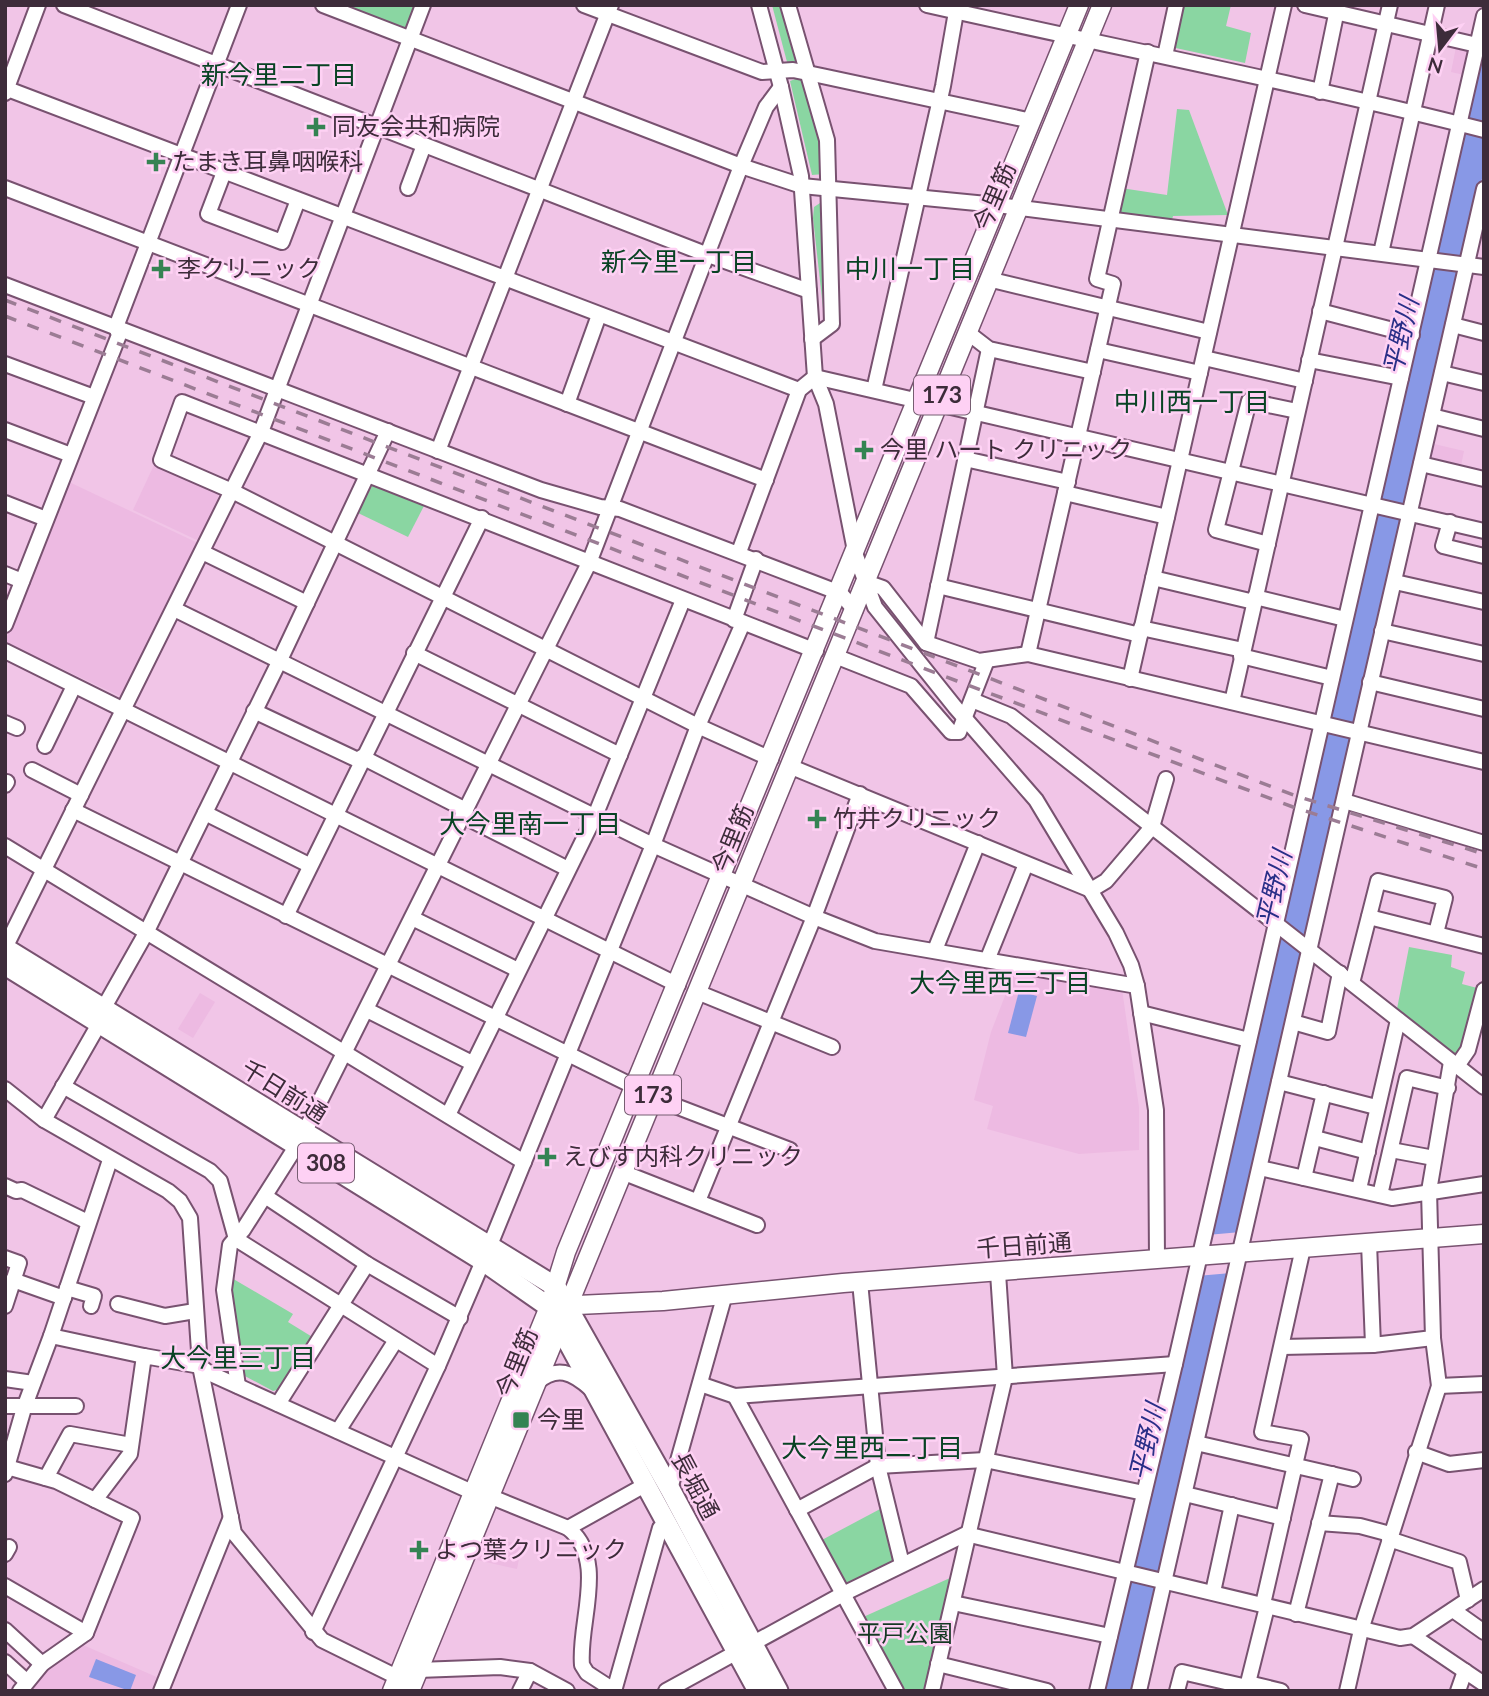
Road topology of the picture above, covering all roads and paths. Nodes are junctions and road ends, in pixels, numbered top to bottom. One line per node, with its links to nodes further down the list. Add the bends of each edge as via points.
1 (38, 5): 34 (street)
2 (64, 5): 29 (street)
3 (239, 5): 29 (street)
4 (323, 5): 25 (street)
5 (423, 5): 25 (street)
6 (584, 5): 18 (street)
7 (759, 5): 30 (street)
8 (788, 5): 31 (street)
9 (928, 5): 19 (street)
10 (1079, 5): 23 (main road, 今里筋 / 173)
11 (1102, 5): 24 (main road, 今里筋 / 173)
12 (1176, 5): 28 (street)
13 (1284, 5): 32 (street)
14 (1305, 5): 17 (street)
15 (1390, 5): 21 (street)
16 (1437, 5): 22 (street)
17 (1337, 9): 21 (street); 35 (street)
18 (609, 10): 30 (street, via 762,72); 37 (street)
19 (957, 10): 23 (street); 36 (street)
20 (1484, 16): 26 (street)
21 (1386, 24): 22 (street); 38 (street)
22 (1431, 34): 26 (street); 39 (street)
23 (1067, 36): 24 (street); 40 (main road, 今里筋 / 173)
24 (1089, 38): 27 (street); 57 (main road, 今里筋 / 173)
25 (410, 39): 37 (street); 42 (street)
26 (1477, 45): 41 (street)
27 (1147, 52): 28 (street); 59 (street)
28 (1165, 56): 32 (street)
29 (216, 65): 42 (street); 45 (street)
30 (777, 70): 31 (street); 33 (street)
31 (807, 73): 36 (street); 53 (street, via 827,140)
32 (1268, 79): 35 (street); 60 (street)
33 (781, 86): 46 (street, via 766,107); 48 (street)
34 (6, 90): 45 (street)
35 (1320, 92): 38 (street)
36 (938, 99): 40 (street); 54 (street)
37 (573, 102): 46 (street); 52 (street)
38 (1368, 103): 39 (street); 62 (street)
39 (1414, 113): 41 (street); 63 (street)
40 (1032, 121): 56 (main road, 今里筋 / 173)
41 (1459, 124): 43 (street); 65 (street)
42 (376, 127): 44 (street); 58 (street)
43 (1484, 131)
44 (424, 145): 50 (street); 52 (street)
45 (182, 156): 47 (street); 61 (street)
46 (741, 166): 48 (street); 64 (street)
47 (224, 172): 55 (street); 55 (street, via 208,215 282,242)
48 (802, 186): 53 (street); 71 (street)
49 (5, 188): 61 (street)
50 (408, 188)
51 (1484, 188): 66 (street)
52 (540, 190): 64 (street); 68 (street)
53 (830, 190): 54 (street); 82 (street, via 832,324)
54 (916, 197): 56 (street); 99 (street)
55 (298, 200): 58 (street)
56 (992, 206): 57 (street); 101 (main road, 今里筋 / 173)
57 (1017, 208): 59 (street); 69 (main road, 今里筋 / 173)
58 (341, 217): 68 (street); 72 (street)
59 (1109, 220): 60 (street); 73 (street, via 1097,279 1113,284)
60 (1233, 234): 62 (street); 79 (street)
61 (148, 243): 72 (street); 77 (street)
62 (1335, 248): 63 (street); 74 (street)
63 (1381, 253): 65 (street)
64 (708, 255): 71 (street); 83 (street)
65 (1430, 258): 66 (street); 81 (street)
66 (1465, 264): 67 (street); 76 (street)
67 (1484, 267)
68 (506, 279): 75 (street); 89 (street)
69 (988, 279): 73 (street); 78 (main road, 今里筋 / 173)
70 (5, 285): 77 (street)
71 (809, 291): 82 (street)
72 (307, 304): 89 (street); 97 (street)
73 (1108, 308): 79 (street); 85 (street)
74 (1321, 312): 81 (street); 87 (street)
75 (599, 315): 83 (street); 102 (street)
76 (1453, 325): 80 (street); 92 (street)
77 (116, 327): 97 (street); 100 (street, via 118,335)
78 (967, 332): 84 (street); 103 (main road, 今里筋 / 173)
79 (1209, 332): 86 (street)
80 (1484, 333)
81 (1412, 335): 94 (street)
82 (813, 339): 93 (street)
83 (674, 344): 98 (street); 110 (street)
84 (989, 349): 90 (street); 105 (street)
85 (1098, 350): 90 (street); 91 (street)
86 (1203, 358): 91 (street); 95 (street)
87 (1309, 360): 94 (street); 95 (street)
88 (5, 364): 100 (street)
89 (472, 367): 102 (street); 113 (street)
90 (1093, 372): 112 (street)
91 (1200, 373): 116 (street)
92 (1442, 373): 96 (street); 106 (street)
93 (815, 377): 98 (street); 99 (street); 138 (street, via 826,404)
94 (1401, 378): 126 (street)
95 (1305, 382): 104 (street)
96 (1484, 383)
97 (276, 388): 109 (street); 111 (street)
98 (799, 390): 121 (street)
99 (874, 390): 101 (street)
100 (94, 397): 114 (street)
101 (919, 401): 138 (main road, 今里筋 / 173)
102 (567, 404): 110 (street)
103 (938, 404): 105 (street); 145 (main road, 今里筋 / 173)
104 (1297, 411): 119 (street, via 1249,401); 122 (street)
105 (974, 414): 112 (street); 115 (street)
106 (1432, 416): 107 (street); 117 (street)
107 (1484, 429)
108 (5, 430): 114 (street)
109 (388, 431): 113 (street); 118 (street)
110 (640, 431): 121 (street); 127 (street)
111 (261, 432): 118 (street); 124 (street); 124 (street, via 182,402 160,460)
112 (1078, 438): 116 (street); 123 (street)
113 (438, 451): 127 (street, via 541,490)
114 (71, 455): 131 (street)
115 (965, 459): 123 (street); 147 (street)
116 (1180, 462): 119 (street); 129 (street)
117 (1421, 464): 120 (street); 128 (street)
118 (369, 474): 130 (street); 134 (street)
119 (1231, 474): 122 (street); 135 (street, via 1216,530)
120 (1484, 479)
121 (766, 480): 137 (street)
122 (1282, 485): 126 (street); 135 (street)
123 (1066, 488): 129 (street); 155 (street)
124 (232, 491): 134 (street); 136 (street)
125 (5, 503): 131 (street)
126 (1373, 505): 128 (street); 157 (street)
127 (610, 508): 137 (street); 141 (street)
128 (1408, 512): 132 (street); 146 (street)
129 (1167, 517): 143 (street)
130 (482, 518): 141 (street); 149 (street)
131 (46, 519): 144 (street)
132 (1450, 523): 133 (street); 139 (street, via 1443,547)
133 (1484, 531)
134 (336, 542): 149 (street); 152 (street)
135 (1268, 544): 150 (street)
136 (202, 552): 152 (street); 154 (street)
137 (739, 552): 140 (street)
138 (856, 556): 145 (street); 148 (main road, 今里筋 / 173)
139 (1484, 556)
140 (757, 559): 148 (street); 158 (street)
141 (589, 563): 151 (street); 163 (street)
142 (5, 575): 144 (street)
143 (1153, 578): 150 (street); 160 (street)
144 (22, 581): 159 (street)
145 (866, 582): 156 (main road, 今里筋 / 173); 162 (street, via 883,588); 185 (street, via 875,607)
146 (1395, 582): 153 (street); 161 (street)
147 (938, 586): 155 (street); 162 (street)
148 (840, 593): 156 (street); 164 (main road, 今里筋 / 173)
149 (442, 594): 163 (street); 166 (street)
150 (1255, 599): 157 (street); 167 (street)
151 (683, 600): 158 (street); 177 (street)
152 (307, 603): 171 (street)
153 (1484, 603)
154 (174, 609): 171 (street); 182 (street)
155 (1038, 609): 160 (street); 168 (street)
156 (855, 610): 170 (main road, 今里筋 / 173)
157 (1345, 619): 174 (street)
158 (739, 621): 164 (street); 187 (street)
159 (5, 625)
160 (1141, 631): 167 (street); 173 (street)
161 (1382, 631): 169 (street); 175 (street)
162 (926, 643): 172 (street)
163 (546, 648): 177 (street); 180 (street)
164 (816, 650): 193 (main road, 今里筋 / 173)
165 (5, 651): 176 (street)
166 (414, 653): 180 (street); 184 (street)
167 (1242, 653): 174 (street); 179 (street)
168 (1028, 654): 172 (street); 173 (street)
169 (1484, 654)
170 (835, 656): 185 (street, via 911,686 951,732 959,732); 196 (main road, 今里筋 / 173)
171 (280, 660): 183 (street); 184 (street)
172 (986, 660): 178 (street)
173 (1130, 678): 179 (street)
174 (1332, 678): 186 (street)
175 (1370, 682): 181 (street); 188 (street)
176 (74, 686): 182 (street); 189 (street)
177 (644, 696): 187 (street); 190 (street)
178 (972, 700): 185 (street); 207 (street, via 1012,716)
179 (1232, 702): 186 (street)
180 (517, 705): 190 (street); 195 (street)
181 (1484, 709)
182 (123, 710): 194 (street); 200 (street)
183 (254, 711): 192 (street); 194 (street)
184 (386, 711): 192 (street); 195 (street)
185 (965, 718): 220 (street, via 1036,800)
186 (1323, 723): 188 (street); 226 (street)
187 (698, 726): 193 (street); 210 (street)
188 (1358, 731): 191 (street); 201 (street)
189 (46, 746)
190 (620, 755): 206 (street)
191 (1483, 758)
192 (361, 759): 204 (street); 205 (street)
193 (771, 759): 218 (main road, 今里筋 / 173)
194 (229, 761): 203 (street); 204 (street)
195 (488, 764): 205 (street); 206 (street)
196 (789, 766): 199 (street); 219 (main road, 今里筋 / 173)
197 (32, 771): 200 (street)
198 (1166, 779): 207 (street)
199 (860, 794): 209 (street); 222 (street)
200 (81, 795): 202 (street)
201 (1344, 801): 208 (street); 231 (street)
202 (74, 810): 212 (street); 217 (street)
203 (205, 813): 212 (street); 214 (street)
204 (334, 813): 214 (street); 215 (street)
205 (464, 813): 215 (street); 216 (street)
206 (595, 816): 210 (street); 216 (street)
207 (1152, 827): 220 (street, via 1106,881); 226 (street)
208 (1484, 843)
209 (978, 844): 213 (street); 232 (street)
210 (653, 845): 218 (street); 233 (street)
211 (5, 846): 217 (street)
212 (180, 862): 221 (street); 227 (street)
213 (1026, 864): 220 (street); 234 (street)
214 (309, 865): 221 (street)
215 (438, 866): 224 (street); 225 (street)
216 (568, 869): 225 (street)
217 (45, 872): 227 (street); 230 (street)
218 (723, 878): 219 (street); 240 (main road, 今里筋 / 173)
219 (741, 886): 222 (street); 243 (main road, 今里筋 / 173)
220 (1091, 890): 241 (street, via 1116,933)
221 (286, 916): 236 (street)
222 (814, 917): 232 (street, via 875,941); 250 (street)
223 (1369, 917): 228 (street); 228 (street, via 1378,881 1445,898); 239 (street)
224 (412, 918): 236 (street); 237 (street)
225 (543, 919): 233 (street); 237 (street)
226 (1277, 926): 231 (street); 251 (street)
227 (146, 933): 246 (street); 254 (street)
228 (1436, 933): 229 (street)
229 (1484, 946)
230 (5, 948): 246 (highway, 千日前通 / 308)
231 (1308, 949): 238 (street); 249 (street)
232 (935, 950): 234 (street)
233 (609, 951): 240 (street); 253 (street)
234 (988, 958): 241 (street)
235 (5, 965): 246 (highway, 千日前通 / 308)
236 (388, 967): 244 (street); 247 (street)
237 (517, 970): 247 (street)
238 (1340, 974): 239 (street); 249 (street, via 1328,1032)
239 (1352, 983): 248 (street)
240 (678, 985): 259 (main road, 今里筋 / 173)
241 (1137, 986): 245 (street)
242 (1484, 990): 256 (street, via 1468,1051)
243 (697, 992): 250 (street); 264 (main road, 今里筋 / 173)
244 (367, 1010): 254 (street); 255 (street)
245 (1141, 1013): 251 (street); 299 (street, via 1156,1110)
246 (101, 1016): 258 (street); 271 (highway, 千日前通 / 308)
247 (494, 1019): 253 (street); 255 (street)
248 (1398, 1020): 256 (street); 265 (street)
249 (1293, 1022): 257 (street)
250 (770, 1023): 252 (street); 269 (street)
251 (1250, 1040): 297 (street)
252 (832, 1047)
253 (566, 1054): 259 (street); 277 (street)
254 (346, 1055): 267 (street); 271 (street)
255 (472, 1063): 267 (street)
256 (1454, 1064): 260 (street); 261 (street)
257 (1279, 1082): 263 (street); 278 (street)
258 (62, 1086): 268 (street); 292 (street, via 210,1171 220,1181)
259 (635, 1087): 304 (main road, 今里筋 / 173, via 566,1252)
260 (1484, 1087)
261 (1448, 1088): 266 (street, via 1407,1079); 275 (street)
262 (5, 1089): 268 (street)
263 (1324, 1093): 265 (street); 270 (street)
264 (652, 1097): 269 (street); 279 (main road, 今里筋 / 173)
265 (1376, 1108): 266 (street); 274 (street)
266 (1399, 1114): 273 (street)
267 (448, 1115): 277 (street)
268 (44, 1120): 276 (street)
269 (729, 1126): 272 (street); 287 (street)
270 (1315, 1138): 274 (street); 280 (street)
271 (301, 1139): 286 (street); 295 (highway, 千日前通 / 308)
272 (790, 1150)
273 (1391, 1150): 275 (street); 285 (street)
274 (1368, 1152): 283 (street)
275 (1434, 1158): 284 (street)
276 (110, 1160): 288 (street); 312 (street, via 168,1191 190,1217)
277 (524, 1162): 295 (street)
278 (1260, 1168): 280 (street); 296 (street)
279 (622, 1172): 287 (street); 311 (main road, 今里筋 / 173)
280 (1304, 1178): 283 (street)
281 (1484, 1184): 284 (street)
282 (5, 1186): 288 (street)
283 (1359, 1189): 285 (street)
284 (1429, 1191): 285 (street, via 1392,1198); 291 (street)
285 (1380, 1195)
286 (265, 1196): 292 (street); 300 (street)
287 (698, 1201): 289 (street)
288 (88, 1222): 305 (street)
289 (757, 1225)
290 (1484, 1234): 291 (main road, 千日前通)
291 (1432, 1238): 293 (main road, 千日前通); 316 (street)
292 (236, 1239): 308 (street); 331 (street, via 230,1245 223,1290)
293 (1369, 1243): 294 (main road, 千日前通); 318 (street)
294 (1303, 1248): 296 (main road, 千日前通); 319 (street)
295 (486, 1253): 304 (highway, 千日前通 / 308); 311 (highway, 千日前通 / 308); 313 (street)
296 (1238, 1253): 297 (main road, 千日前通); 340 (street)
297 (1200, 1256): 299 (main road, 千日前通); 321 (street)
298 (5, 1258): 302 (street, via 19,1263)
299 (1157, 1260): 301 (main road, 千日前通)
300 (367, 1265): 308 (street); 313 (street)
301 (998, 1273): 303 (main road, 千日前通); 324 (street)
302 (13, 1280): 305 (street); 309 (street)
303 (860, 1282): 306 (main road, 千日前通); 330 (street)
304 (556, 1287): 311 (highway, 千日前通 / 308)
305 (65, 1293): 310 (street, via 94,1296); 315 (street)
306 (725, 1294): 311 (main road, 千日前通); 328 (street)
307 (118, 1304): 312 (street, via 165,1316)
308 (341, 1305): 317 (street); 335 (street)
309 (5, 1306)
310 (91, 1306)
311 (558, 1306): 314 (highway, 長堀通 / 308); 353 (highway, 長堀通 / 308); 355 (main road, 今里筋)
312 (195, 1311): 322 (street)
313 (460, 1318): 323 (street)
314 (558, 1325): 327 (main road, 今里筋); 333 (highway, 長堀通 / 308)
315 (51, 1336): 320 (street); 326 (street)
316 (1433, 1338): 318 (street); 332 (street)
317 (397, 1340): 323 (street); 339 (street)
318 (1373, 1345): 319 (street)
319 (1282, 1347): 346 (street, via 1262,1432 1301,1440)
320 (144, 1356): 322 (street); 341 (street)
321 (1175, 1364): 324 (street); 354 (street)
322 (200, 1366): 331 (street); 360 (street)
323 (438, 1366): 343 (street)
324 (1004, 1377): 330 (street); 344 (street)
325 (5, 1379): 326 (street)
326 (33, 1383): 338 (street)
327 (534, 1384): 333 (street, via 546,1374 564,1371); 355 (main road, 今里筋)
328 (700, 1384): 334 (street); 353 (street)
329 (1484, 1384): 332 (street)
330 (869, 1385): 334 (street); 347 (street)
331 (238, 1386): 335 (street)
332 (1439, 1386): 342 (street)
333 (594, 1392): 352 (highway, 長堀通 / 308)
334 (736, 1396): 359 (street)
335 (278, 1404): 339 (street)
336 (5, 1406): 338 (street)
337 (76, 1406): 338 (street)
338 (24, 1407): 348 (street)
339 (338, 1431): 343 (street)
340 (1196, 1443): 346 (street); 356 (street)
341 (131, 1445): 350 (street, via 70,1434); 357 (street, via 130,1454)
342 (1416, 1452): 345 (street, via 1449,1464); 366 (street)
343 (394, 1457): 355 (street); 381 (street)
344 (985, 1460): 347 (street); 354 (street); 365 (street)
345 (1484, 1460)
346 (1295, 1465): 349 (street); 361 (street)
347 (878, 1466): 359 (street); 367 (street)
348 (6, 1470): 350 (street)
349 (1332, 1474): 351 (street); 362 (street)
350 (46, 1478): 357 (street)
351 (1353, 1479)
352 (645, 1485): 363 (highway, 長堀通 / 308); 364 (street)
353 (670, 1489): 386 (highway, 長堀通 / 308)
354 (1144, 1493): 368 (street)
355 (481, 1494): 364 (street); 390 (main road, 今里筋); 393 (main road, 今里筋)
356 (1185, 1494): 358 (street); 369 (street)
357 (95, 1500): 383 (street, via 132,1518)
358 (1232, 1505): 361 (street); 372 (street)
359 (797, 1510): 373 (street)
360 (231, 1517): 381 (street, via 234,1533); 398 (street)
361 (1283, 1518): 376 (street)
362 (1319, 1522): 366 (street, via 1360,1526); 378 (street)
363 (667, 1524): 386 (highway, 長堀通 / 308); 397 (street, via 660,1528)
364 (568, 1528): 397 (street, via 588,1553 582,1665)
365 (966, 1534): 367 (street); 368 (street); 375 (street)
366 (1389, 1537): 374 (street, via 1459,1562); 380 (street)
367 (902, 1564): 373 (street)
368 (1127, 1572): 369 (street); 384 (street)
369 (1163, 1580): 372 (street); 409 (street)
370 (5, 1586): 383 (street)
371 (1484, 1589): 374 (street)
372 (1213, 1592): 376 (street)
373 (843, 1594): 386 (street); 405 (street)
374 (1468, 1600): 377 (street)
375 (953, 1603): 384 (street); 389 (street)
376 (1265, 1605): 378 (street); 396 (street)
377 (1453, 1610): 382 (street); 385 (street)
378 (1296, 1614): 380 (street)
379 (5, 1630): 388 (street)
380 (1361, 1630): 385 (street); 412 (street)
381 (313, 1632): 393 (street)
382 (1484, 1632)
383 (86, 1633): 388 (street)
384 (1110, 1636): 408 (street)
385 (1413, 1636): 392 (street)
386 (743, 1647): 402 (street); 403 (highway, 長堀通 / 308); 404 (highway, 長堀通 / 308)
387 (5, 1662): 395 (street)
388 (43, 1664): 395 (street)
389 (939, 1664): 406 (street); 407 (street)
390 (418, 1670): 391 (street, via 500,1667); 399 (main road, 今里筋)
391 (530, 1671): 400 (street); 401 (street)
392 (1465, 1671): 394 (street); 413 (street)
393 (394, 1684)
394 (1484, 1684)
395 (23, 1686)
396 (1247, 1687): 410 (street, via 1182,1672); 411 (street)
397 (614, 1690)
398 (161, 1691)
399 (410, 1691)
400 (520, 1691)
401 (567, 1691)
402 (666, 1691)
403 (758, 1691)
404 (778, 1691)
405 (896, 1691)
406 (932, 1691)
407 (1047, 1691)
408 (1097, 1691)
409 (1139, 1691)
410 (1177, 1691)
411 (1282, 1691)
412 (1347, 1691)
413 (1458, 1691)

